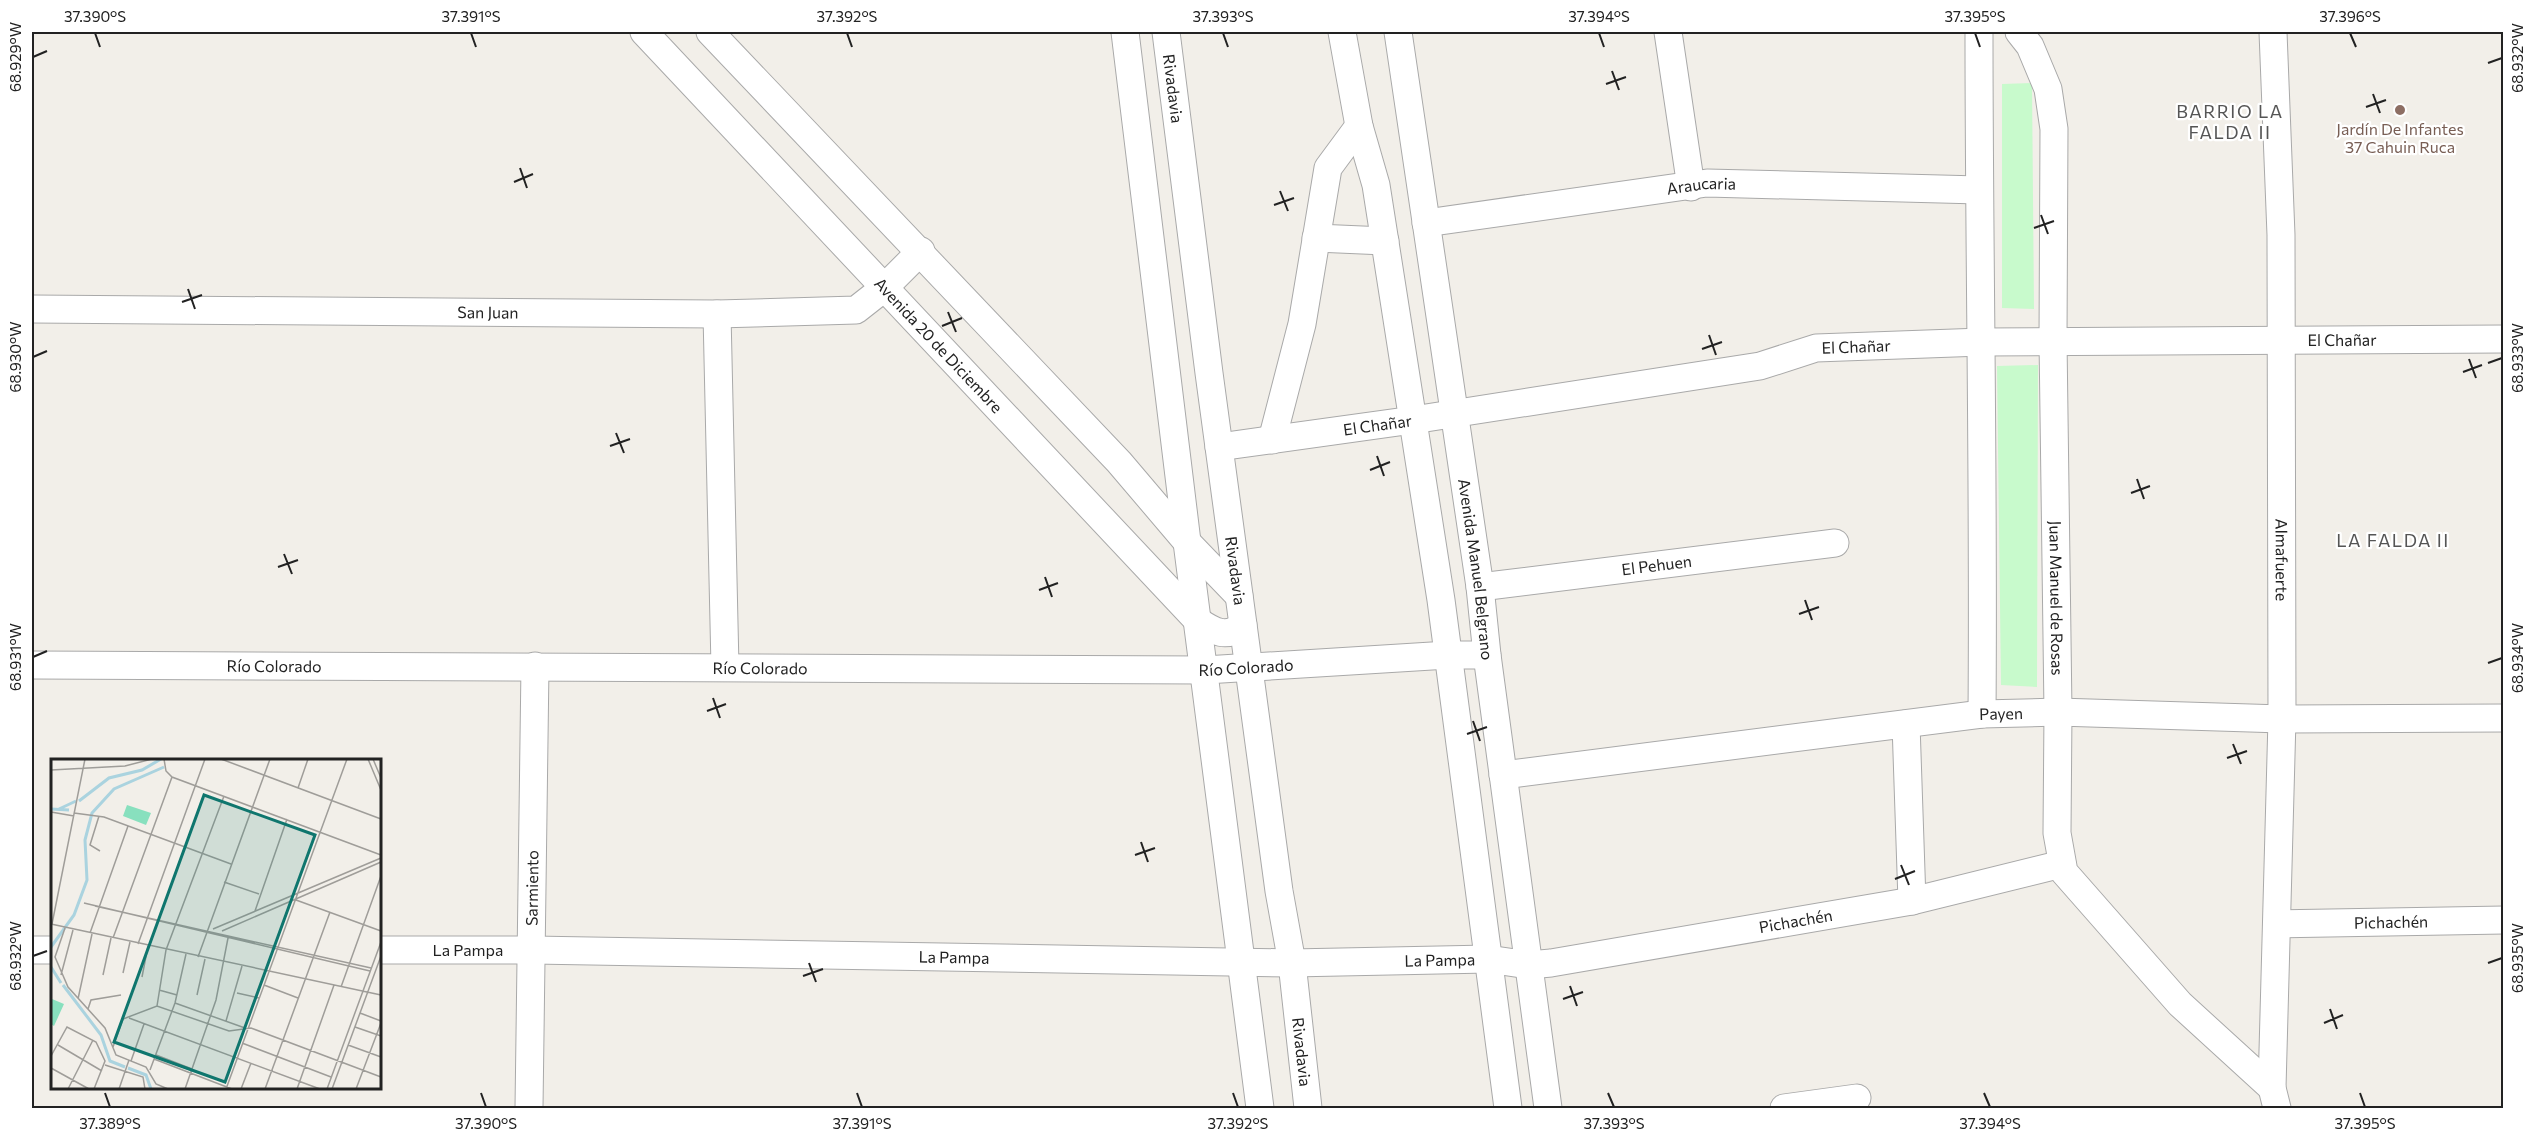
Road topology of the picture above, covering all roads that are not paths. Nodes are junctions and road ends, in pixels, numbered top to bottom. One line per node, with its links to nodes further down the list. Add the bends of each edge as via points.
1 (644, 32): 18 (street, Avenida 20 de Diciembre)
2 (711, 32): 17 (street)
3 (1125, 32): 29 (street)
4 (1166, 32): 28 (street, Rivadavia)
5 (1342, 32): 11 (street)
6 (1398, 32): 14 (street, Avenida Manuel Belgrano)
7 (1668, 32): 12 (street)
8 (1979, 32): 13 (street)
9 (2019, 32): 22 (street, Juan Manuel de Rosas, via 2030,46 2048,89 2054,129)
10 (2273, 32): 23 (street, Almafuerte)
11 (1359, 126): 15 (street, via 1328,168); 16 (street, via 1377,185)
12 (1691, 187): 13 (street, Araucaria, via 1707,183); 14 (street, Araucaria)
13 (1979, 190): 24 (street)
14 (1426, 223): 25 (street, Avenida Manuel Belgrano)
15 (1316, 238): 16 (street); 27 (street, via 1302,324)
16 (1385, 241): 26 (street)
17 (921, 251): 18 (street, San Juan); 29 (street, via 1119,462)
18 (884, 288): 20 (street, San Juan, via 856,310); 33 (street, Avenida 20 de Diciembre)
19 (32, 309): 20 (street, San Juan)
20 (717, 314): 39 (street)
21 (2504, 339): 23 (street, El Chañar)
22 (2053, 340): 23 (street, El Chañar); 24 (street, El Chañar); 42 (street, Juan Manuel de Rosas)
23 (2280, 340): 45 (street, Almafuerte)
24 (1982, 342): 25 (street, El Chañar, via 1816,348 1760,366); 43 (street)
25 (1454, 414): 26 (street, El Chañar); 31 (street, Avenida Manuel Belgrano)
26 (1413, 420): 27 (street, El Chañar); 35 (street)
27 (1272, 440): 28 (street, El Chañar)
28 (1219, 447): 32 (street, Rivadavia)
29 (1187, 542): 32 (street); 33 (street)
30 (1835, 543): 31 (street, El Pehuen)
31 (1480, 587): 36 (street, Avenida Manuel Belgrano)
32 (1239, 596): 34 (street, Rivadavia)
33 (1198, 621): 34 (street, Avenida 20 de Diciembre, via 1223,634 1234,633); 41 (street)
34 (1243, 625): 40 (street, Rivadavia)
35 (1448, 655): 36 (street, Río Colorado); 40 (street, Río Colorado); 56 (street)
36 (1487, 655): 47 (street, Avenida Manuel Belgrano)
37 (32, 665): 38 (street, Río Colorado)
38 (535, 666): 39 (street, Río Colorado); 55 (street, Sarmiento)
39 (725, 667): 41 (street, Río Colorado)
40 (1249, 667): 41 (street, Río Colorado); 58 (street, Rivadavia)
41 (1205, 670): 57 (street)
42 (2058, 712): 43 (street, Payen); 45 (street, Payen); 48 (street, Juan Manuel de Rosas, via 2057,833)
43 (1982, 714): 46 (street, Payen)
44 (2504, 718): 45 (street, Payen)
45 (2282, 719): 51 (street, Almafuerte)
46 (1906, 724): 47 (street, Payen); 49 (street)
47 (1503, 775): 59 (street, Avenida Manuel Belgrano)
48 (2062, 864): 49 (street, Pichachén); 61 (street, Juan Manuel de Rosas, via 2064,872 2180,1004)
49 (1912, 901): 59 (street, Pichachén)
50 (2504, 920): 51 (street, Pichachén)
51 (2277, 924): 61 (street, Almafuerte)
52 (32, 950): 53 (street)
53 (51, 950)
54 (381, 950): 55 (street, La Pampa)
55 (533, 950): 57 (street, La Pampa); 62 (street, Sarmiento)
56 (1488, 959): 58 (street, La Pampa); 59 (street, La Pampa); 65 (street)
57 (1243, 962): 58 (street, La Pampa); 63 (street)
58 (1292, 963): 64 (street, Rivadavia)
59 (1529, 965): 66 (street, Avenida Manuel Belgrano)
60 (1857, 1098): 67 (street)
61 (2275, 1098)
62 (529, 1108)
63 (1260, 1108)
64 (1308, 1108)
65 (1508, 1108)
66 (1548, 1108)
67 (1784, 1108)

